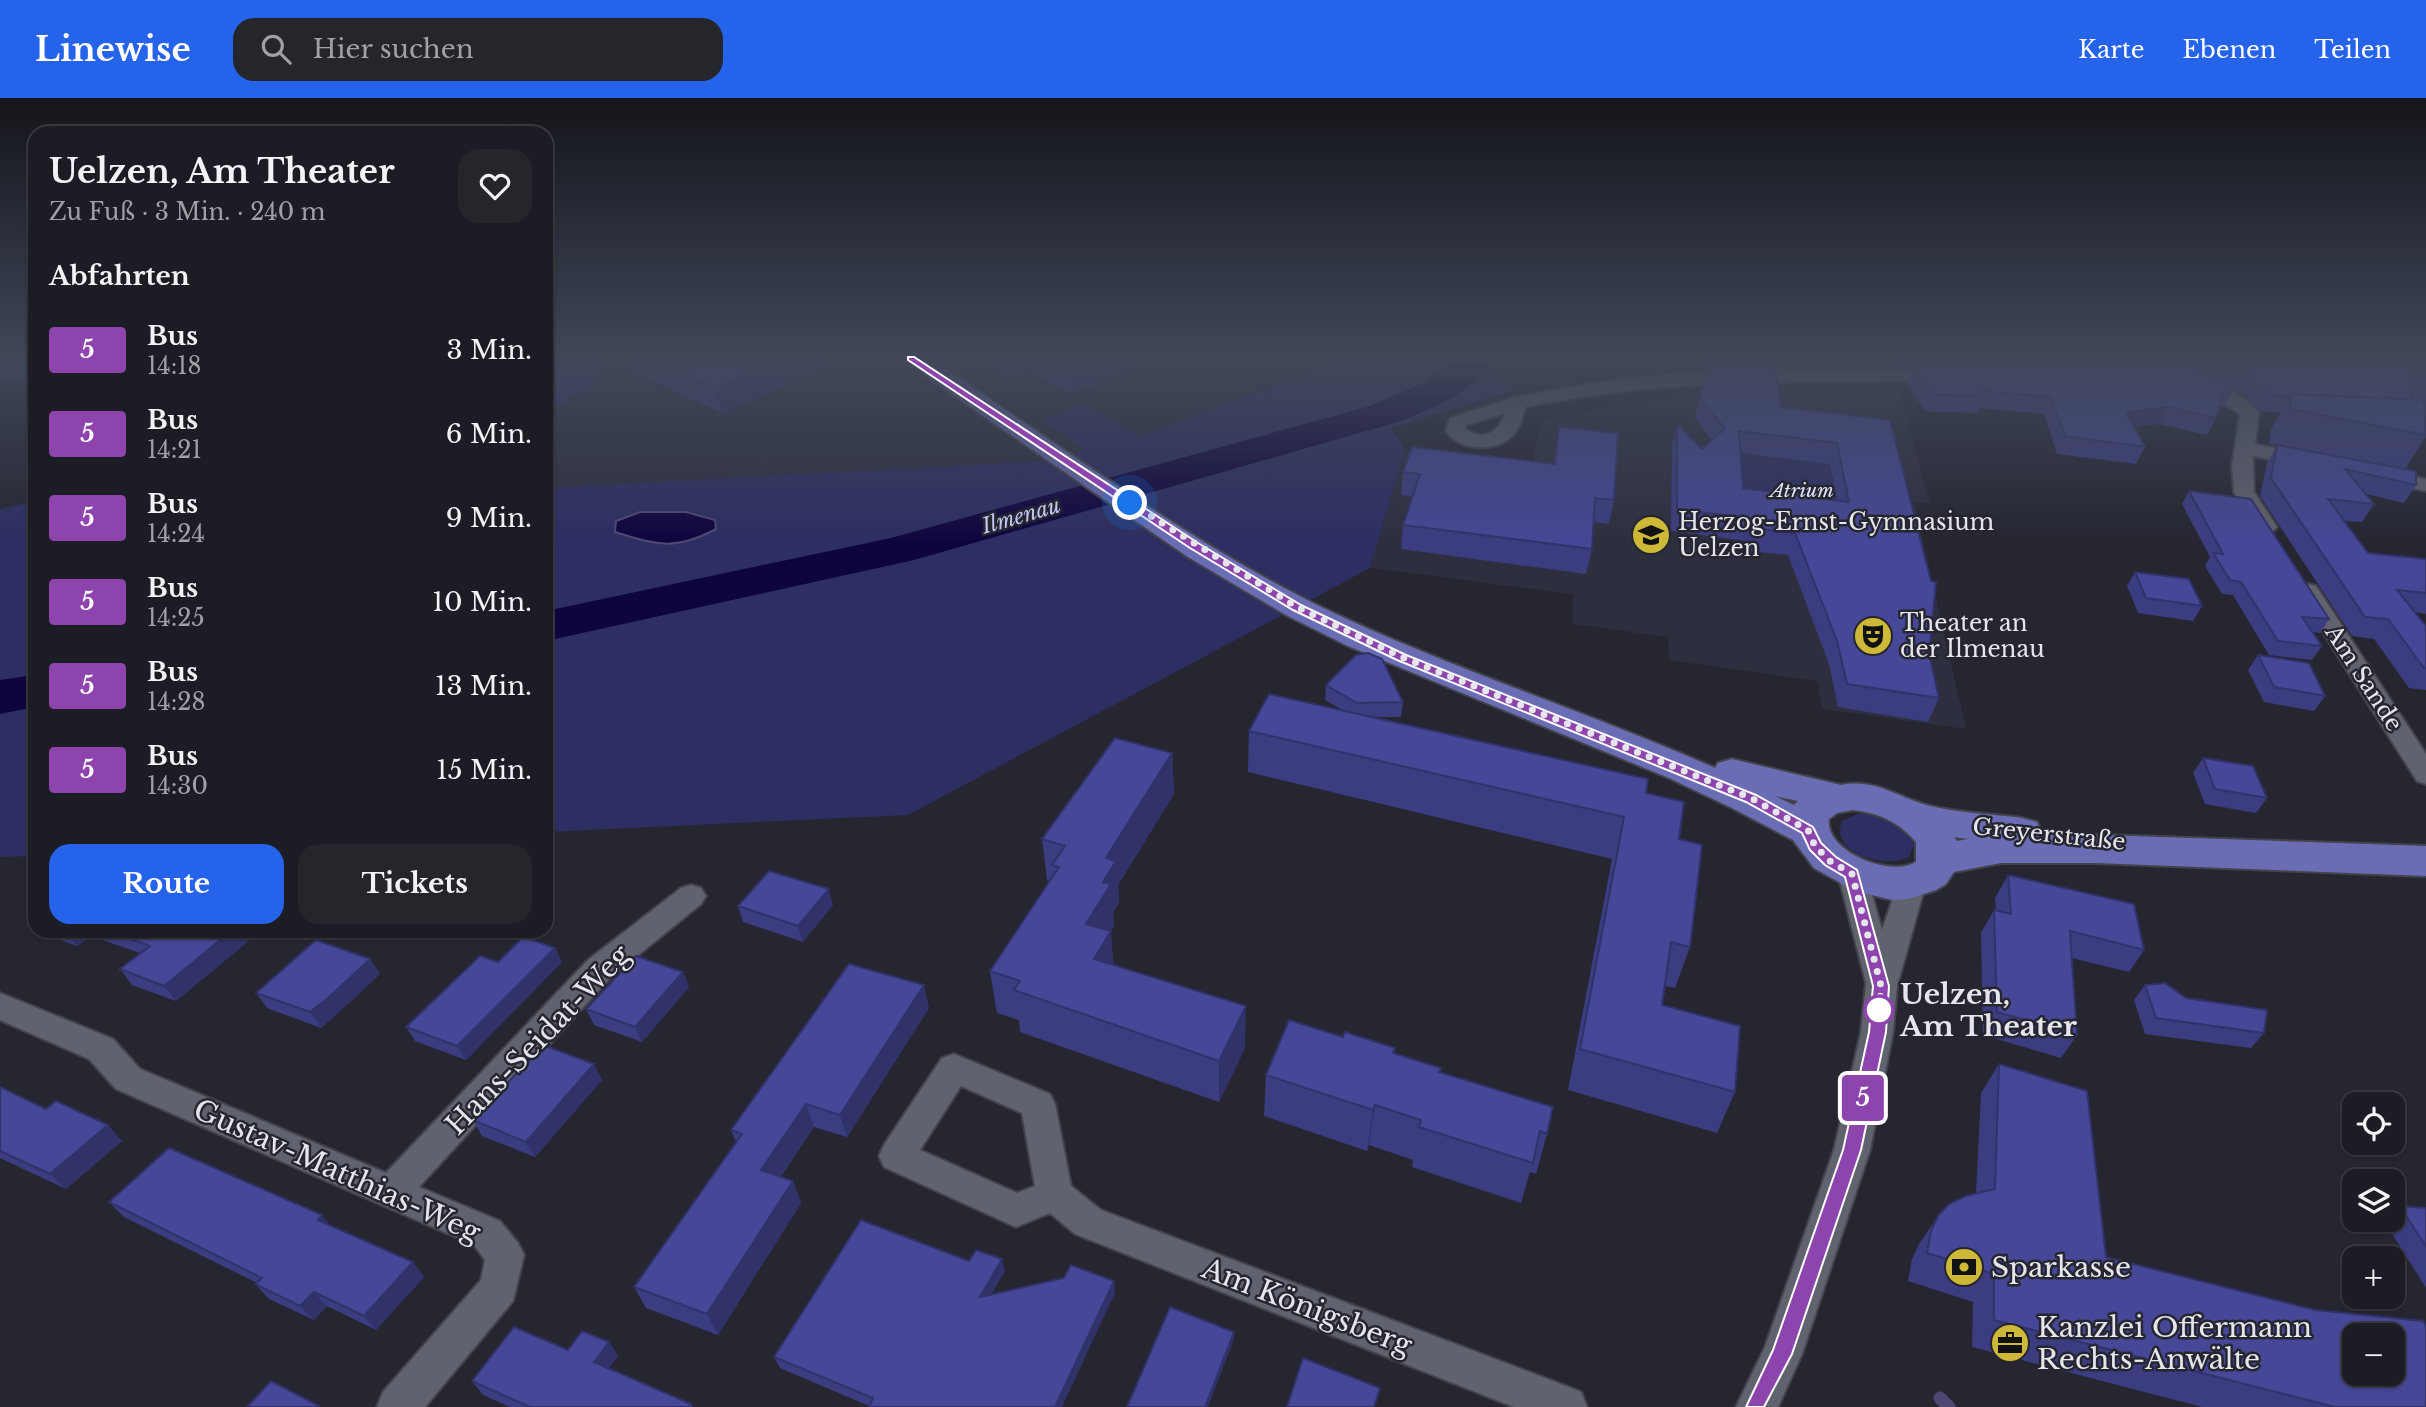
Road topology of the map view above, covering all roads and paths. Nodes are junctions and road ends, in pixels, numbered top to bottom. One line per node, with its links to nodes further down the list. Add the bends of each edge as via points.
1 (1002, 419): 9 (main road, via 1194,546 1297,607 1402,657)
2 (2258, 419): 3 (street)
3 (2245, 448): 4 (street); 7 (street, via 2244,492)
4 (2323, 464)
5 (2361, 472): 6 (street)
6 (2426, 485)
7 (2280, 549)
8 (2295, 571): 10 (street, Am Sande)
9 (1573, 724): 11 (main road, via 1763,781); 13 (main road, via 1751,798)
10 (2426, 775)
11 (1835, 797): 12 (main road, via 1874,799); 13 (main road, via 1818,804 1809,816)
12 (1917, 818): 14 (main road, Greyerstraße); 16 (main road, via 1939,845)
13 (1808, 830): 17 (main road, via 1815,846)
14 (2181, 850): 15 (main road, Greyerstraße); 16 (main road, Greyerstraße, via 2001,848)
15 (2426, 860)
16 (1926, 871): 17 (main road, via 1872,881); 19 (street)
17 (1852, 874): 19 (street)
18 (691, 897): 21 (street, Hans-Seidat-Weg, via 599,969)
19 (1881, 986): 25 (street, via 1877,1032 1852,1150 1782,1354)
20 (0, 1006): 21 (street, Gustav-Matthias-Weg, via 101,1049 128,1079)
21 (392, 1191): 23 (street, Gustav-Matthias-Weg, via 487,1233 505,1255 499,1288)
22 (1055, 1195): 22 (street, via 1016,1210 897,1156 954,1068 1038,1104); 24 (street, Am Königsberg, via 1088,1222)
23 (398, 1407)
24 (1566, 1407)
25 (1757, 1407)

